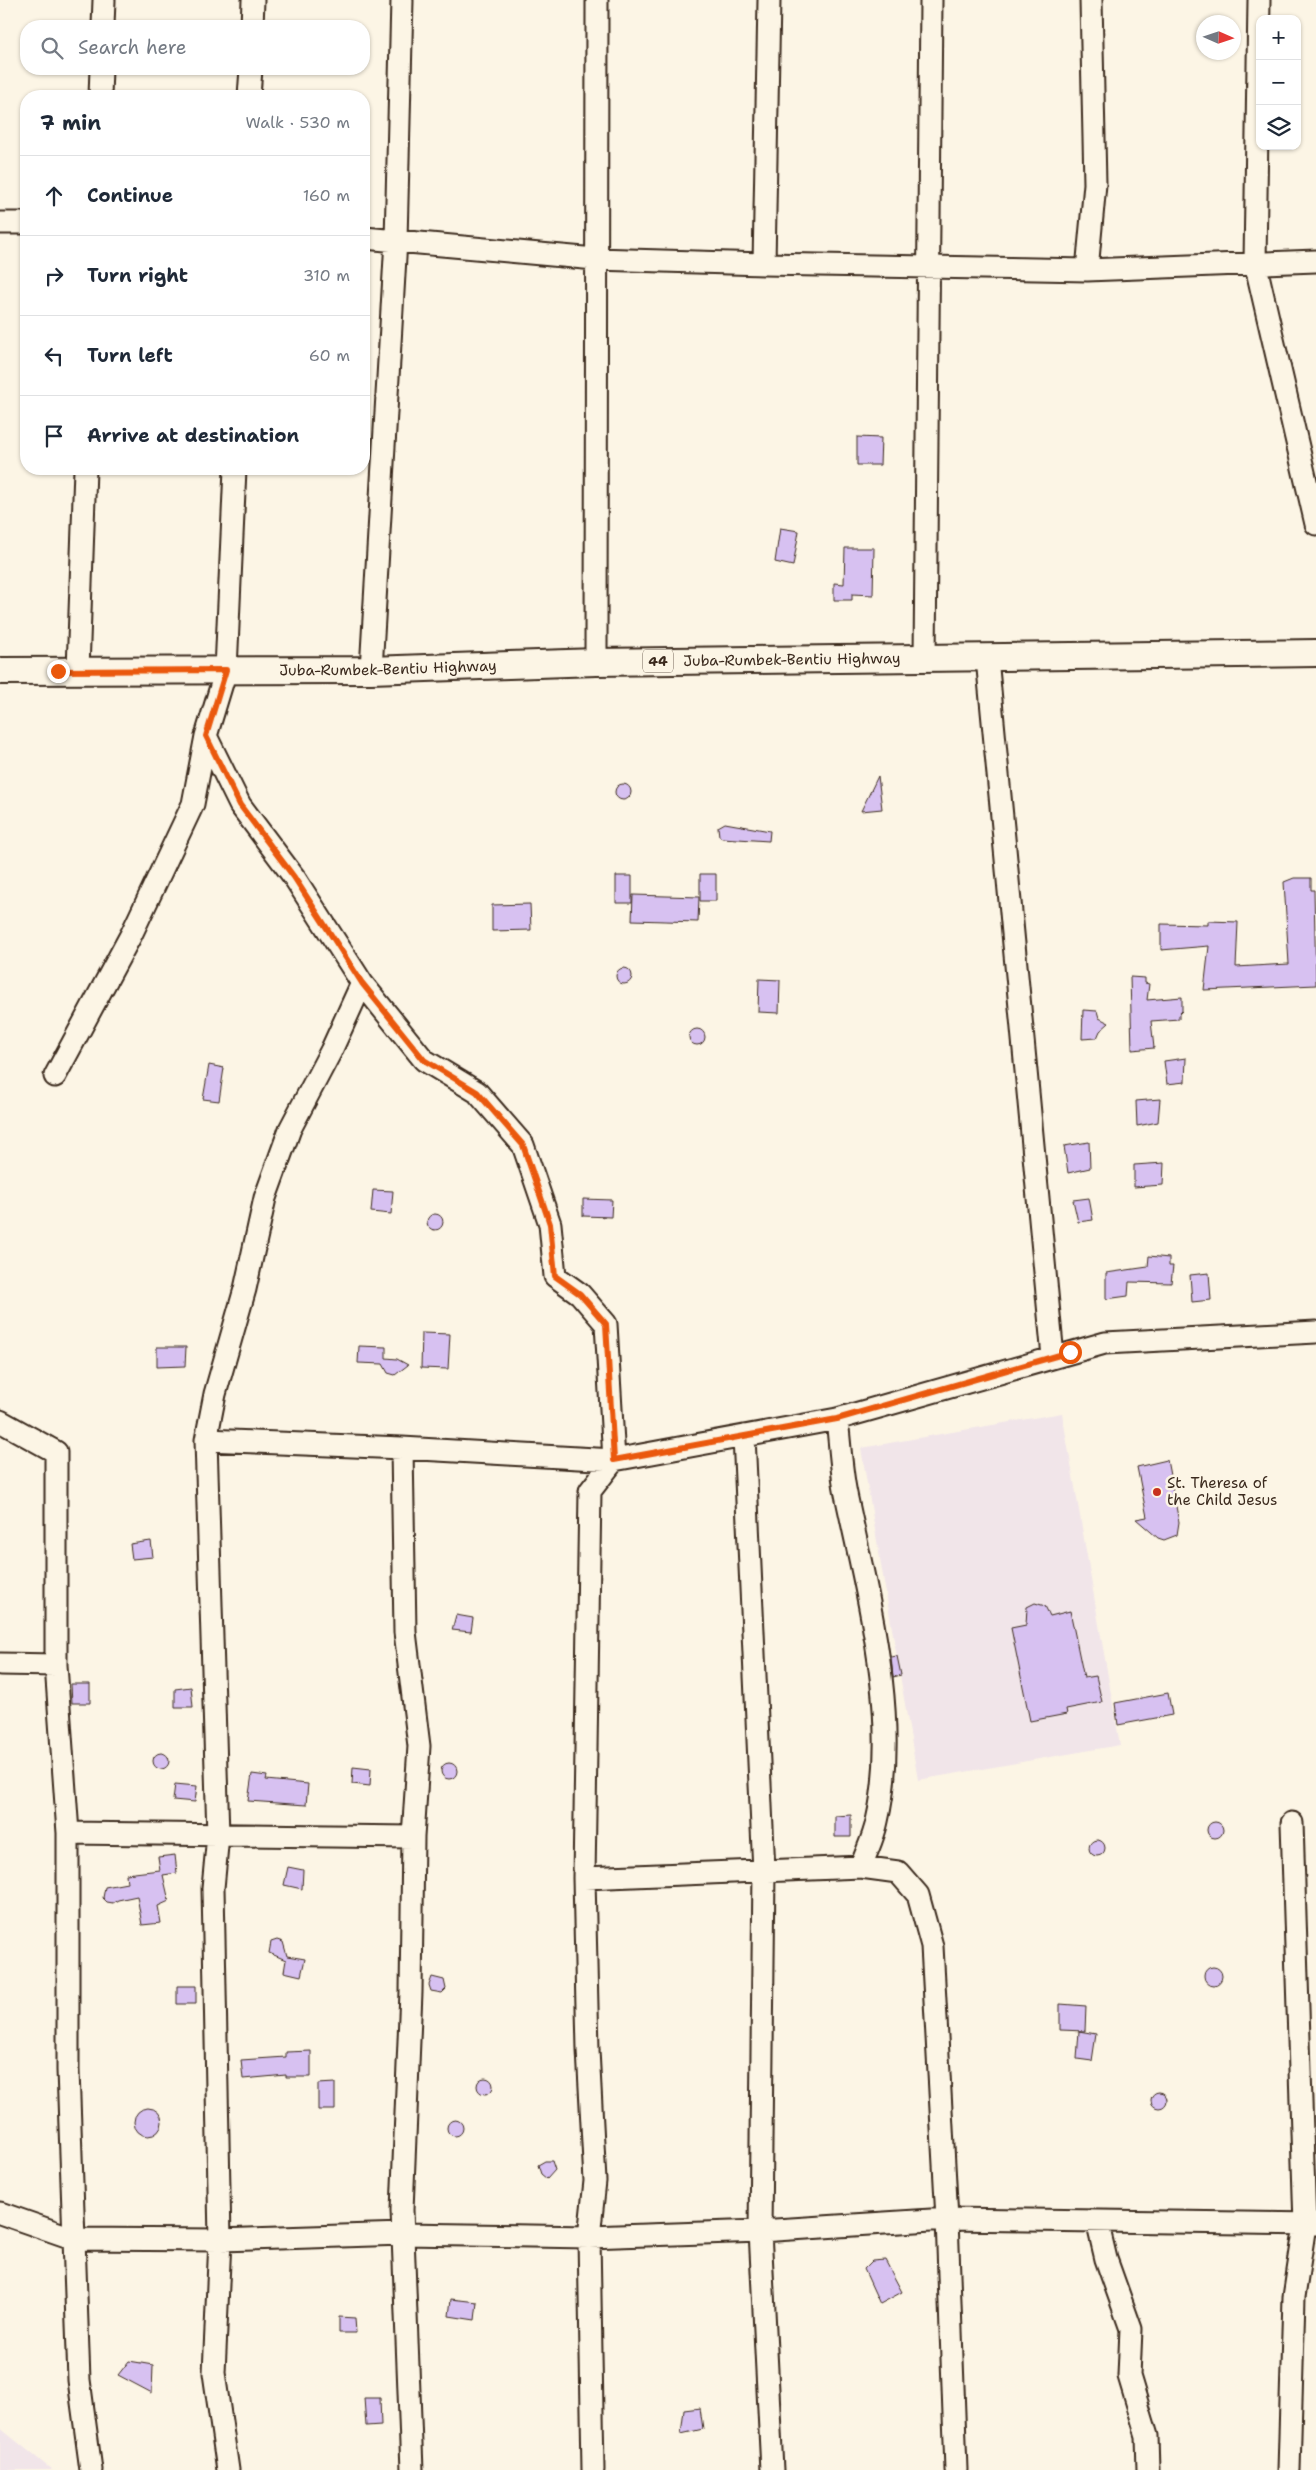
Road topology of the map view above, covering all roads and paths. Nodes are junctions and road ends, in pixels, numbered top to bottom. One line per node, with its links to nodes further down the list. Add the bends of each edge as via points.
1 (104, 0): 9 (street)
2 (253, 0): 10 (street)
3 (402, 0): 18 (street)
4 (597, 0): 19 (street)
5 (769, 0): 22 (street)
6 (931, 0): 23 (street)
7 (1091, 0): 24 (street, via 1095,184)
8 (1258, 0): 21 (street)
9 (103, 20)
10 (252, 20)
11 (101, 75): 13 (street)
12 (250, 75): 14 (street)
13 (100, 90)
14 (250, 90)
15 (0, 223): 16 (street)
16 (20, 224)
17 (370, 238): 18 (street)
18 (396, 240): 19 (street); 34 (street)
19 (595, 259): 22 (street); 31 (street)
20 (1316, 261): 21 (street)
21 (1255, 262): 24 (street); 27 (street)
22 (764, 264): 23 (street)
23 (928, 268): 24 (street); 30 (street)
24 (1087, 270)
25 (85, 475): 32 (street)
26 (234, 475): 33 (street)
27 (1316, 524)
28 (1316, 653): 29 (main road, Juba-Rumbek-Bentiu Highway / 44)
29 (987, 658): 30 (main road, Juba-Rumbek-Bentiu Highway / 44); 40 (street)
30 (925, 659): 31 (main road, Juba-Rumbek-Bentiu Highway / 44)
31 (596, 662): 34 (main road, Juba-Rumbek-Bentiu Highway / 44)
32 (78, 670): 33 (main road, Juba-Rumbek-Bentiu Highway / 44); 35 (main road, Juba-Rumbek-Bentiu Highway / 44)
33 (226, 670): 34 (main road, Juba-Rumbek-Bentiu Highway / 44); 36 (street)
34 (371, 670)
35 (0, 671)
36 (206, 736): 37 (street, via 240,805 294,877); 38 (street, via 193,804 131,935)
37 (362, 983): 44 (street, via 290,1129 265,1198); 46 (street, via 424,1060 477,1092 523,1145 550,1224 555,1276 580,1294 606,1324)
38 (55, 1076)
39 (1316, 1332): 40 (street, via 1105,1343)
40 (1053, 1357): 41 (street)
41 (837, 1419): 43 (street); 53 (street, via 846,1492 863,1567 884,1709 884,1765 877,1821)
42 (0, 1421): 48 (street, via 56,1452)
43 (744, 1436): 46 (street); 54 (street)
44 (206, 1440): 45 (street); 51 (street)
45 (402, 1448): 46 (street); 52 (street, via 406,1632 419,1746)
46 (614, 1460): 55 (street, via 590,1490)
47 (0, 1664): 48 (street)
48 (56, 1665): 50 (street)
49 (1292, 1823): 59 (street)
50 (68, 1833): 51 (street); 63 (street, via 68,2070)
51 (218, 1835): 52 (street); 64 (street, via 213,1888)
52 (413, 1837): 61 (street)
53 (861, 1867): 54 (street); 57 (street, via 898,1872 918,1895 932,1946)
54 (764, 1871): 55 (street); 60 (street)
55 (584, 1878): 62 (street, via 595,2181)
56 (0, 2213): 63 (street)
57 (947, 2219): 58 (street); 60 (street); 70 (street)
58 (1097, 2221): 59 (street); 71 (street, via 1106,2260 1131,2329 1129,2376 1147,2436)
59 (1310, 2224): 72 (street, via 1294,2297)
60 (760, 2231): 62 (street); 69 (street)
61 (403, 2234): 62 (street); 64 (street); 67 (street)
62 (589, 2237): 68 (street)
63 (75, 2238): 64 (street); 65 (street, via 79,2380)
64 (220, 2240): 66 (street, via 214,2373)
65 (91, 2470)
66 (228, 2470)
67 (412, 2470)
68 (593, 2470)
69 (772, 2470)
70 (956, 2470)
71 (1148, 2470)
72 (1289, 2470)

